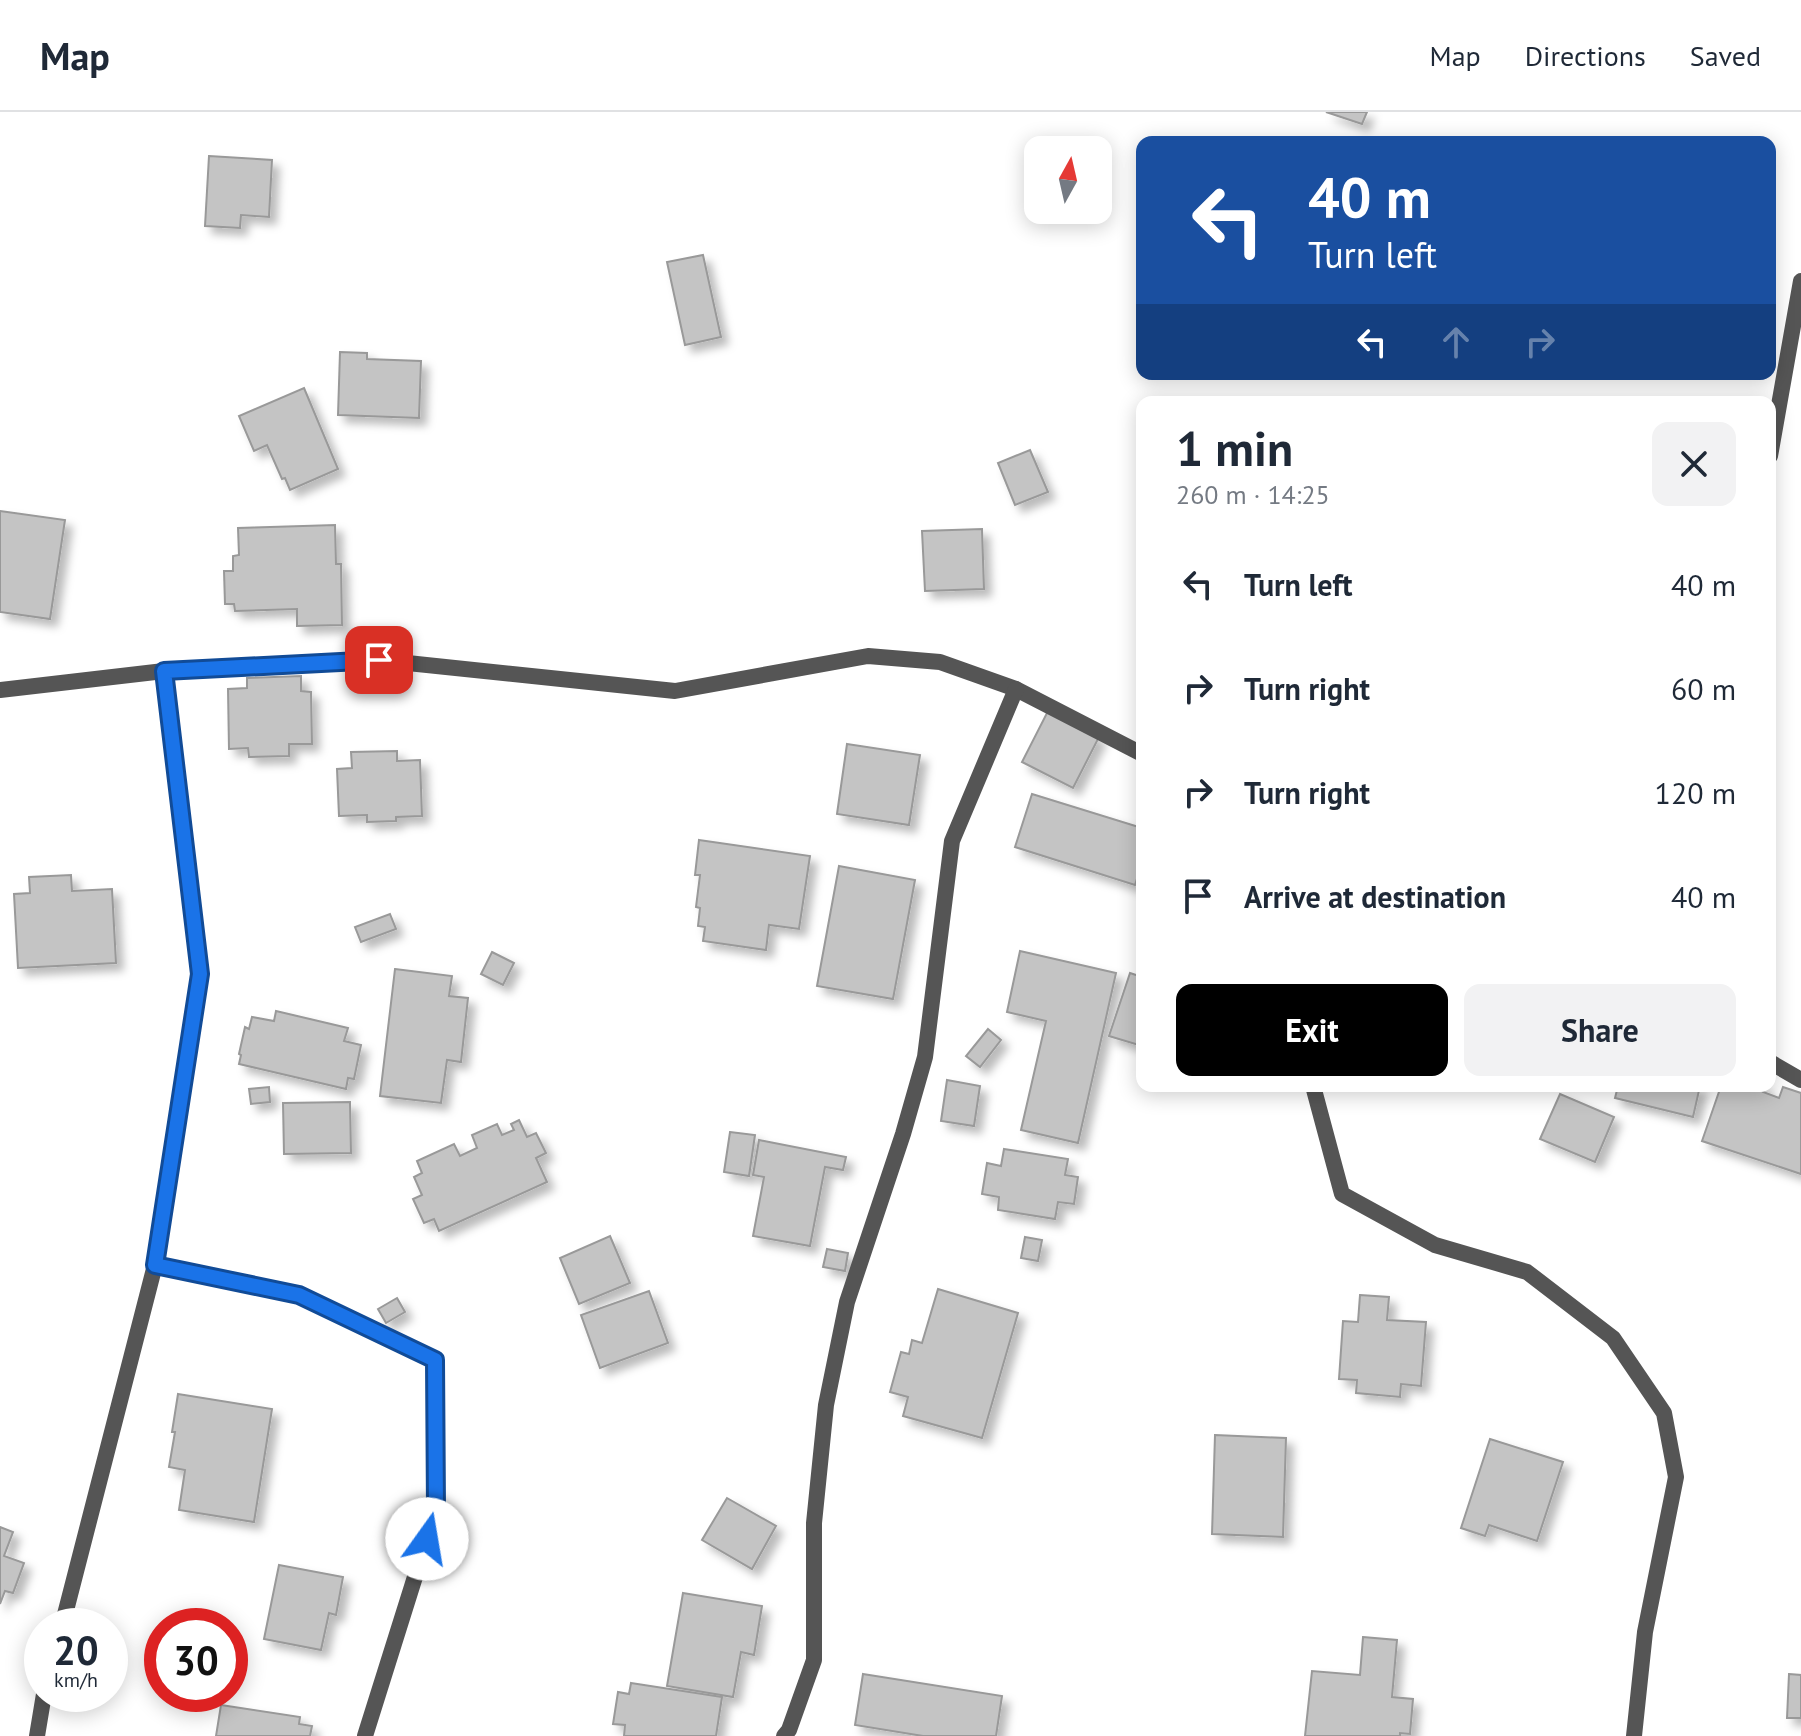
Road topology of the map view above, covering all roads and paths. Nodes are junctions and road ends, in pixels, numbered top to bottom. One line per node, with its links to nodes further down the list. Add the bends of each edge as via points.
1 (1801, 281): 2 (street)
2 (1776, 422)
3 (164, 671): 4 (street, via 379,660 675,691 868,656 940,662); 5 (street); 10 (street, via 200,974)
4 (1016, 689): 6 (street); 15 (street, via 952,841 925,1057 847,1302 826,1405 814,1523 814,1660)
5 (0, 690)
6 (1136, 751)
7 (1776, 1065): 8 (street)
8 (1801, 1080)
9 (1315, 1092): 16 (street, via 1342,1194 1435,1245 1527,1272 1613,1338 1664,1413 1676,1477 1645,1632)
10 (155, 1265): 11 (street); 14 (street, via 299,1295 435,1360 436,1510)
11 (67, 1608)
12 (41, 1712): 13 (street)
13 (37, 1736)
14 (365, 1736)
15 (784, 1736)
16 (1634, 1736)

